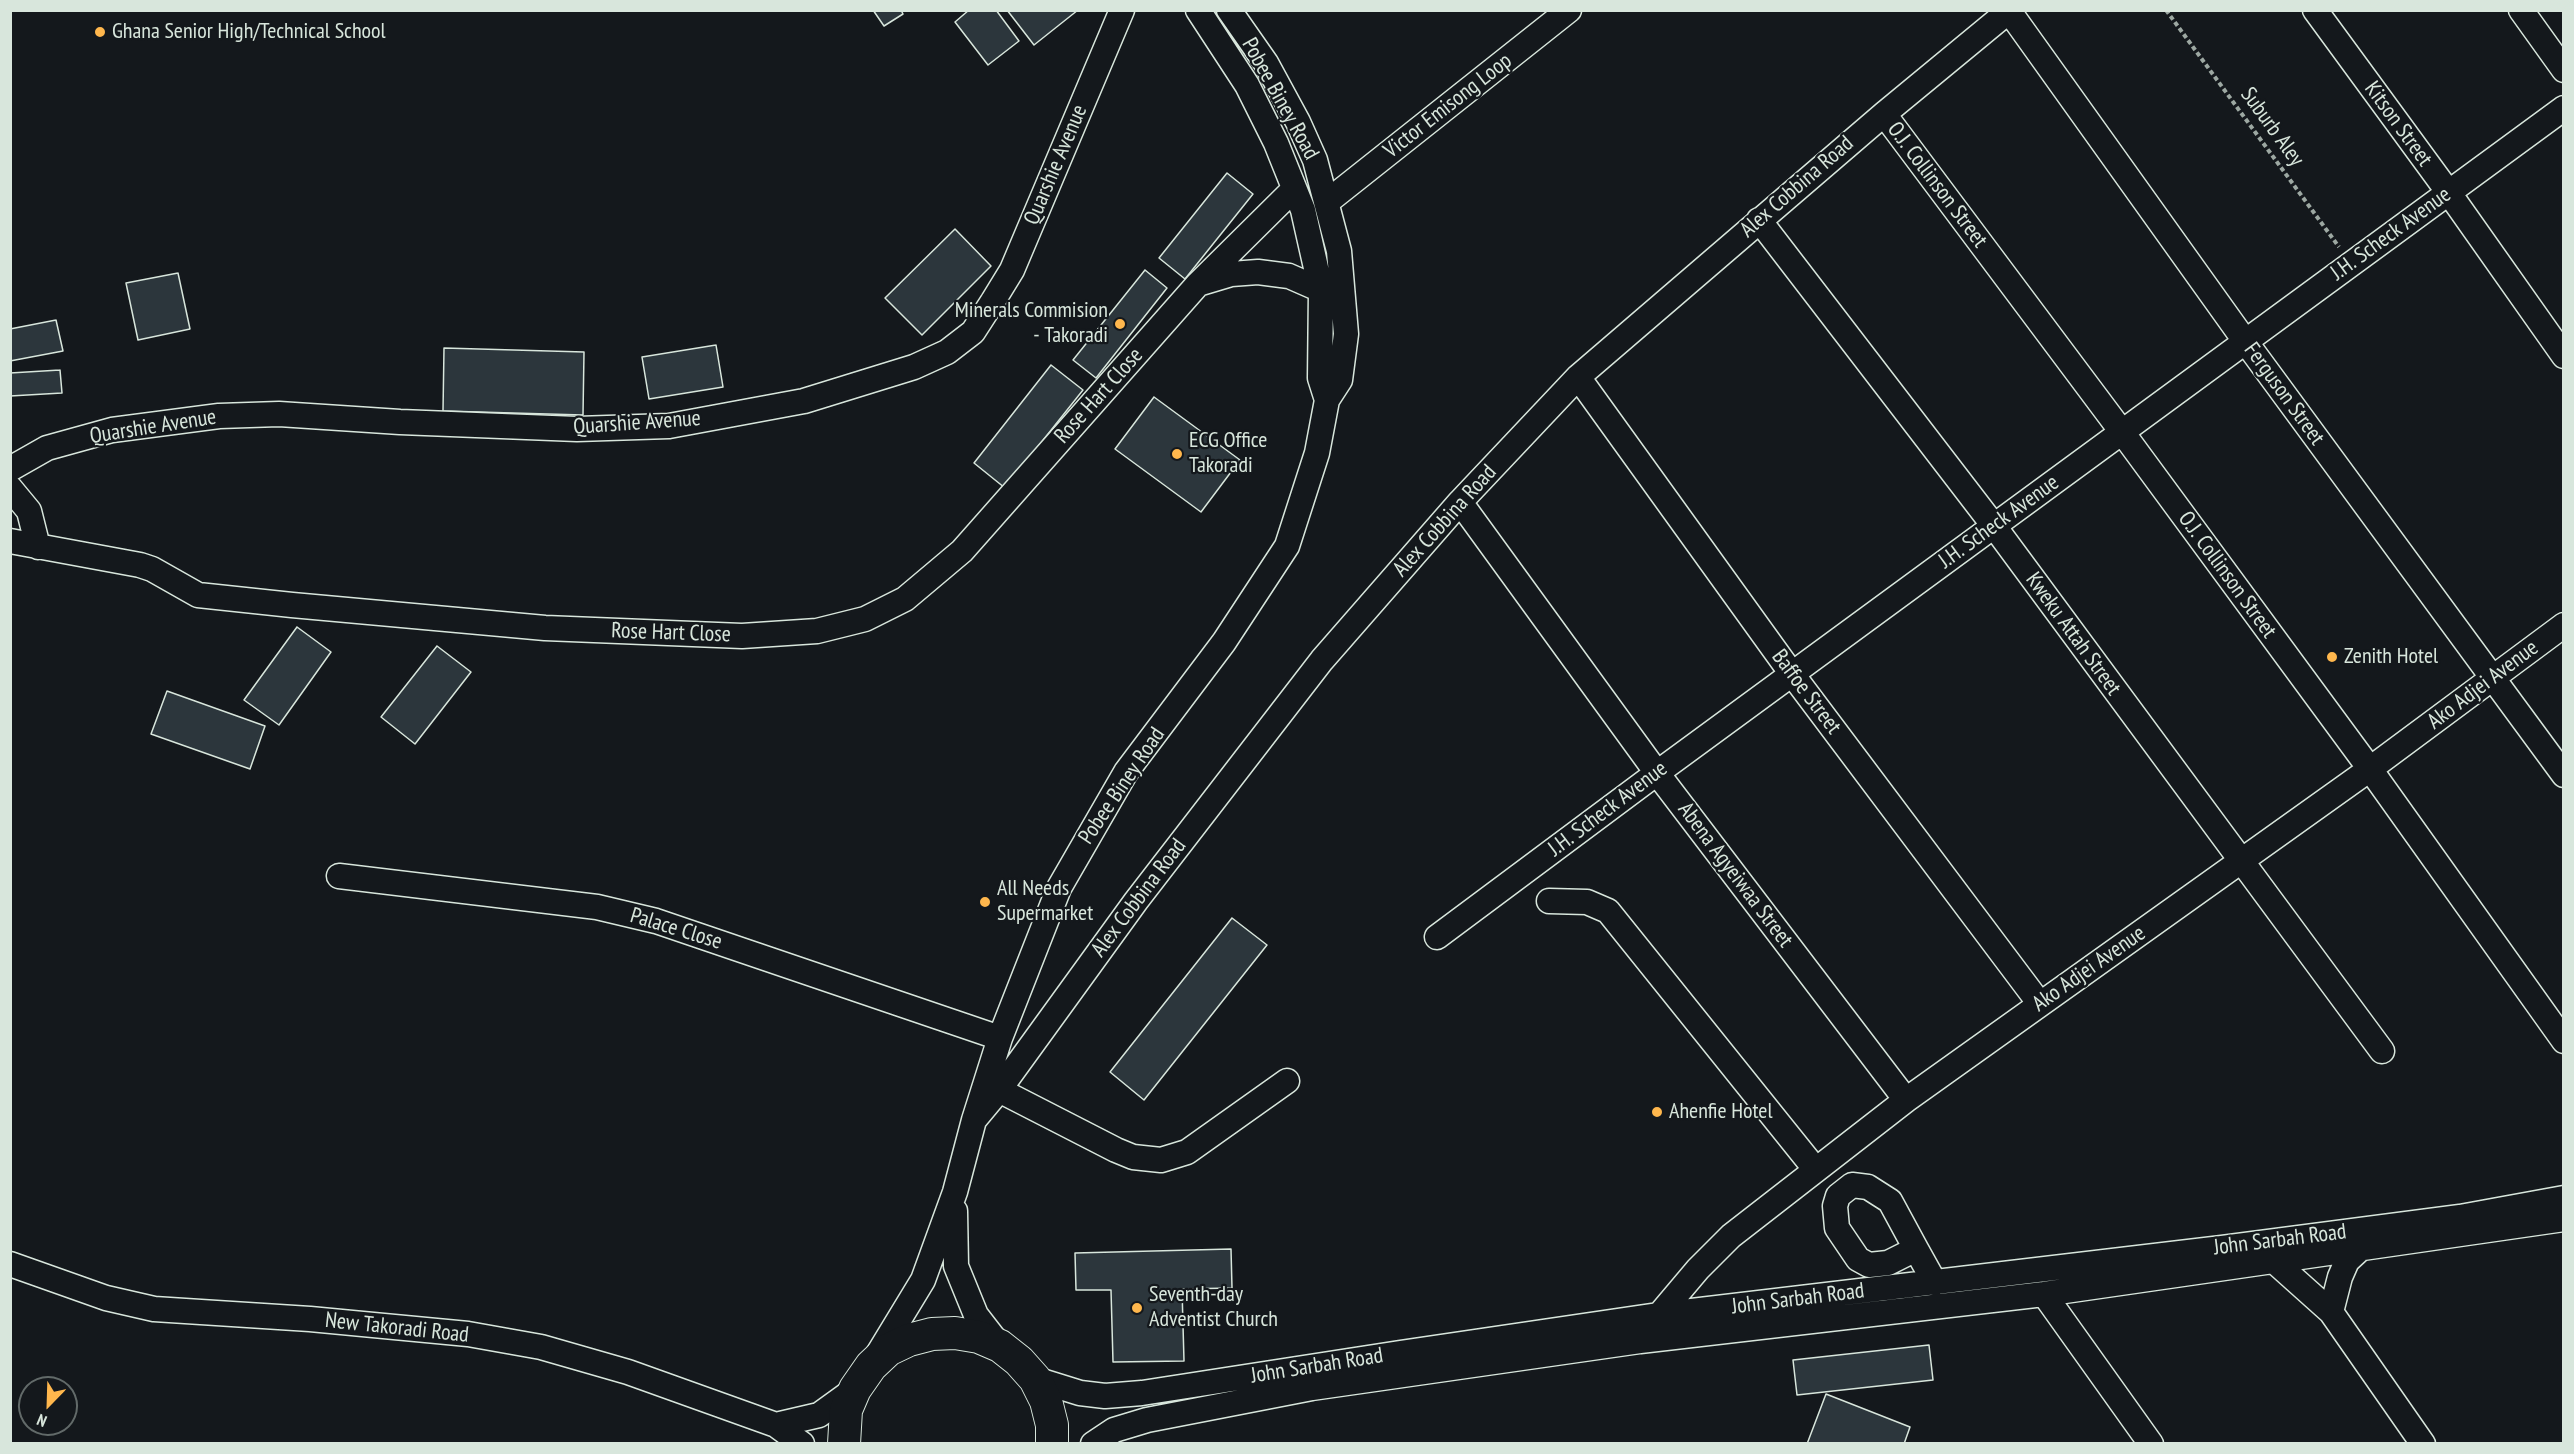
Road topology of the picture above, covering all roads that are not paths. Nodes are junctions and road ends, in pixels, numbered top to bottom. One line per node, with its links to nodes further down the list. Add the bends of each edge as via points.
1 (1122, 10): 22 (street, Quarshie Avenue, via 1012,270 973,332 947,352 914,368 804,401 669,426 577,429 279,414 219,416 112,430 47,448)
2 (1198, 10): 11 (street, Pobee Biney Road, via 1247,85)
3 (1229, 10): 13 (street, Pobee Biney Road, via 1266,63 1298,122 1316,160)
4 (1569, 10): 13 (street, Victor Emisong Loop)
5 (2315, 10): 12 (street, Kitson Street)
6 (2521, 10): 8 (street)
7 (2010, 11): 10 (street, Alex Cobbina Road); 17 (street, Ferguson Street)
8 (2564, 70)
9 (2564, 108): 12 (street, J.H. Scheck Avenue)
10 (1884, 114): 14 (street, Alex Cobbina Road); 21 (street, O.J. Collinson Street)
11 (1294, 189): 15 (street, Rose Hart Close); 16 (street, Pobee Biney Road, via 1303,210)
12 (2448, 193): 17 (street, J.H. Scheck Avenue); 18 (street, Kitson Street)
13 (1327, 202): 20 (street, Pobee Biney Road, via 1339,251 1346,334 1340,380)
14 (1759, 220): 19 (street, Alex Cobbina Road); 25 (street, Kweku Attah Street)
15 (1198, 284): 16 (street, via 1231,274 1258,272 1289,276); 27 (street, Rose Hart Close, via 962,551 904,599 865,619 817,631 742,636 545,628 220,598 198,595 152,568)
16 (1321, 290): 20 (street, Pobee Biney Road, via 1320,378)
17 (2246, 341): 21 (street, J.H. Scheck Avenue); 30 (street, Ferguson Street)
18 (2564, 356)
19 (1578, 377): 24 (street, Alex Cobbina Road); 29 (street, Baffoe Street)
20 (1327, 400): 39 (street, Pobee Biney Road, via 1317,453 1287,546 1224,642 1126,772 1088,835 1059,888)
21 (2122, 432): 25 (street, J.H. Scheck Avenue); 31 (street, O.J. Collinson Street)
22 (10, 469)
23 (10, 488): 27 (street, via 29,511)
24 (1460, 502): 32 (street, Abena Agyeiwaa Street); 43 (street, Alex Cobbina Road, via 1322,660 1241,763)
25 (1994, 526): 29 (street, J.H. Scheck Avenue); 34 (street, Kweku Attah Street)
26 (10, 541): 27 (street, Rose Hart Close)
27 (38, 547)
28 (2564, 625): 30 (street, Ako Adjei Avenue)
29 (1792, 674): 32 (street, J.H. Scheck Avenue); 38 (street, Baffoe Street)
30 (2492, 678): 31 (street, Ako Adjei Avenue); 33 (street, Ferguson Street)
31 (2370, 769): 34 (street, Ako Adjei Avenue); 40 (street, O.J. Collinson Street)
32 (1657, 773): 37 (street, J.H. Scheck Avenue); 44 (street, Abena Agyeiwaa Street)
33 (2564, 775)
34 (2241, 862): 38 (street, Ako Adjei Avenue); 41 (street, Kweku Attah Street)
35 (339, 876): 39 (street, Palace Close, via 597,907 656,921)
36 (1549, 901): 46 (street, via 1587,902 1608,910)
37 (1437, 937)
38 (2040, 1004): 44 (street, Ako Adjei Avenue)
39 (1000, 1038): 45 (street, Pobee Biney Road)
40 (2564, 1041)
41 (2382, 1052)
42 (1287, 1081): 43 (street, via 1187,1152 1161,1160 1133,1157 1116,1150)
43 (999, 1090): 45 (street, Alex Cobbina Road)
44 (1906, 1100): 46 (street, Ako Adjei Avenue)
45 (974, 1120): 47 (street, Pobee Biney Road)
46 (1816, 1170): 57 (street, Ako Adjei Avenue, via 1731,1236)
47 (955, 1192): 59 (street, via 956,1266 976,1315); 60 (street, via 923,1280)
48 (2564, 1198): 54 (street, John Sarbah Road, via 2448,1218)
49 (2564, 1219): 50 (street, John Sarbah Road)
50 (2361, 1248): 52 (street, John Sarbah Road); 56 (street, via 2347,1261)
51 (1916, 1249): 54 (street)
52 (2274, 1261): 55 (street, John Sarbah Road); 56 (street)
53 (10, 1264): 62 (street, New Takoradi Road, via 105,1298 154,1308 468,1334 541,1347 628,1372)
54 (1935, 1283): 57 (street, John Sarbah Road)
55 (2044, 1294): 58 (street, John Sarbah Road); 67 (street)
56 (2331, 1312): 68 (street)
57 (1658, 1316): 58 (street, Ako Adjei Avenue); 61 (street, John Sarbah Road, via 1142,1394 1080,1393)
58 (1640, 1341): 66 (street, John Sarbah Road, via 1312,1388 1147,1420)
59 (1000, 1346): 60 (main road, via 979,1337 932,1334 888,1350); 61 (main road)
60 (863, 1377): 62 (street, via 819,1415); 64 (main road, via 846,1410)
61 (1035, 1378): 65 (main road, via 1046,1401)
62 (776, 1425): 63 (street, New Takoradi Road)
63 (802, 1443)
64 (844, 1443)
65 (1052, 1443)
66 (1093, 1443)
67 (2151, 1443)
68 (2423, 1443)

